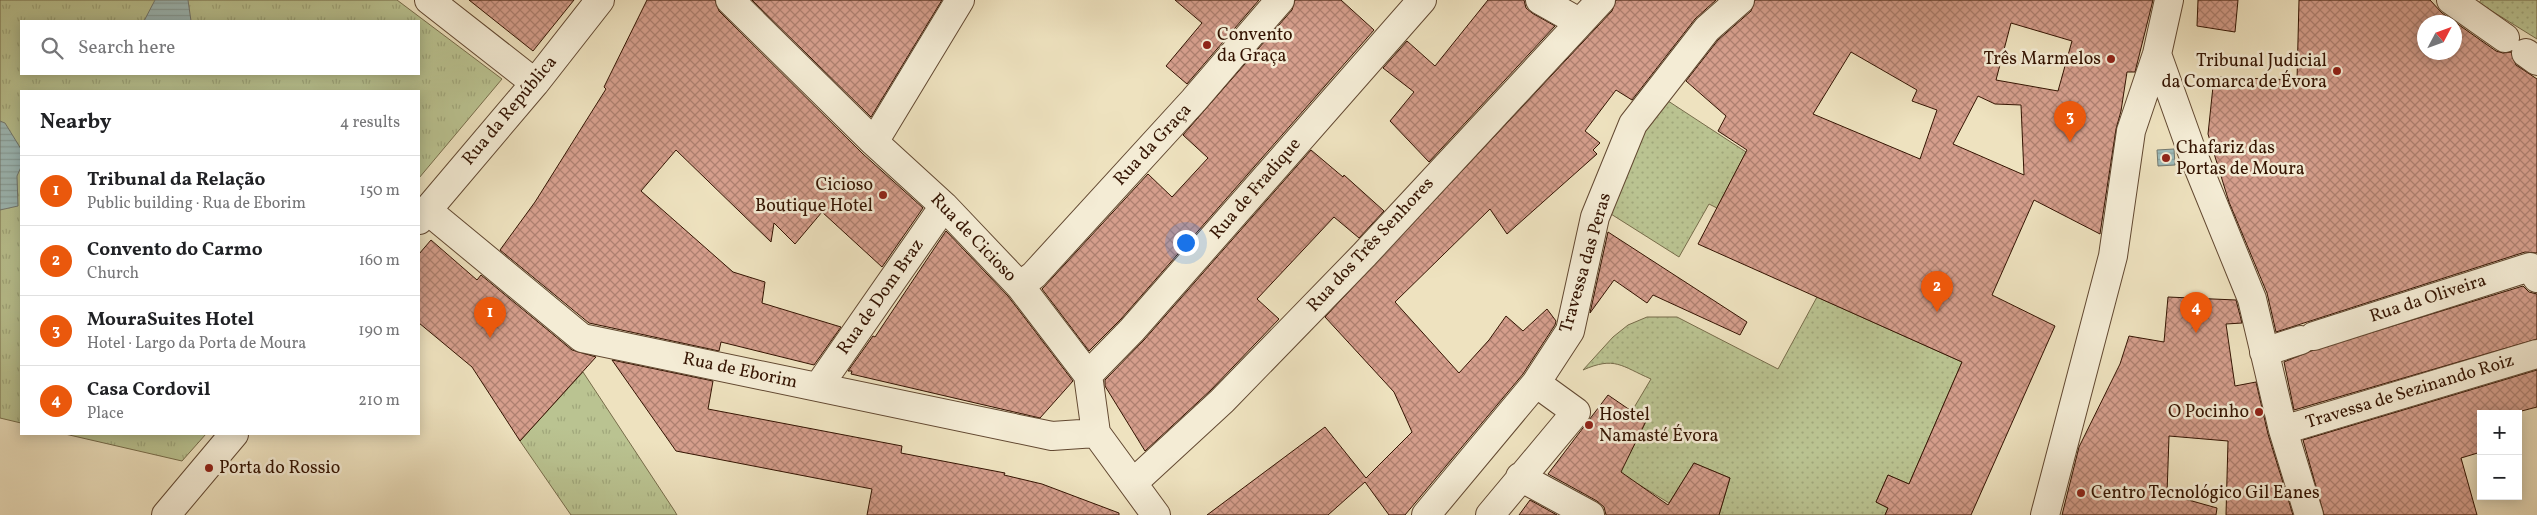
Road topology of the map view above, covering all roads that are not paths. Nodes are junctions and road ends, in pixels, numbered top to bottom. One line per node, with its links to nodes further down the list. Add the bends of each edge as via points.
1 (429, 0): 15 (street)
2 (600, 0): 15 (street, Rua da República)
3 (730, 0): 16 (street, Rua de Cicioso)
4 (960, 0): 16 (street)
5 (1280, 0): 20 (street, Rua da Graça, via 1194,100)
6 (1422, 0): 23 (street, Rua de Fradique, via 1132,330)
7 (1540, 0): 12 (street)
8 (1601, 0): 12 (street, Rua dos Três Senhores)
9 (1740, 0): 24 (street, Travessa das Peras, via 1707,29 1633,124 1595,217 1570,331)
10 (2169, 0): 14 (street)
11 (2451, 0): 13 (street)
12 (1579, 22): 30 (street, Rua dos Três Senhores, via 1357,262 1222,401)
13 (2523, 51)
14 (2158, 54): 21 (street, via 2192,152 2252,299); 36 (street, via 2131,131 2113,256)
15 (535, 83): 18 (street, Rua da República)
16 (874, 142): 17 (street, Rua de Cicioso)
17 (944, 206): 20 (street, Rua de Cicioso); 25 (street, Rua de Dom Braz)
18 (423, 215): 25 (street, Rua de Eborim, via 582,338)
19 (2537, 278): 21 (street, Rua da Oliveira, via 2530,267)
20 (1020, 286): 23 (street, Rua de Cicioso)
21 (2264, 352): 26 (street)
22 (2537, 354): 26 (street, Travessa de Sezinando Roiz)
23 (1088, 375): 27 (street, Rua de Cicioso)
24 (1536, 383): 29 (street, via 1576,412); 33 (street, Travessa das Peras)
25 (818, 387): 27 (street, Rua de Eborim, via 1052,436)
26 (2283, 430): 37 (street)
27 (1096, 433): 30 (street, Rua de Cicioso)
28 (233, 435): 31 (street)
29 (1520, 477): 34 (street); 35 (street)
30 (1133, 483): 32 (street, Rua de Cicioso)
31 (166, 515)
32 (1156, 515)
33 (1426, 515)
34 (1490, 515)
35 (1590, 515)
36 (2045, 515)
37 (2309, 515)

